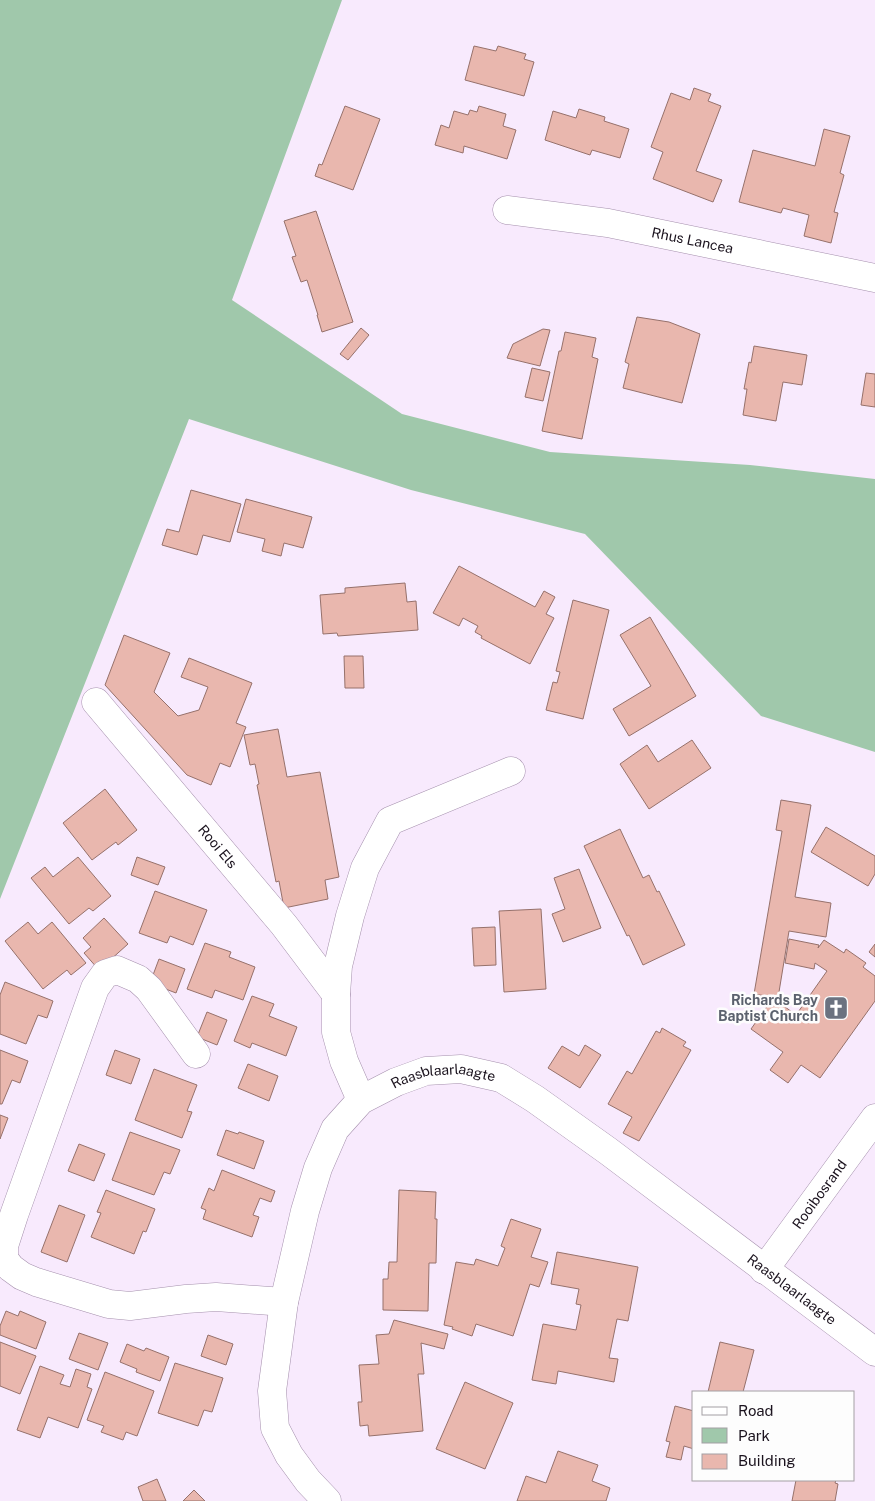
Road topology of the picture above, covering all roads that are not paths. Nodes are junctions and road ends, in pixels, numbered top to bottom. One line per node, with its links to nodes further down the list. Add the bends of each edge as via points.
1 (507, 210): 2 (street, Rhus Lancea, via 608,223)
2 (875, 278)
3 (96, 702): 5 (street, Rooi Els, via 284,925)
4 (511, 771): 5 (street, via 390,821 365,868 350,916 338,966)
5 (336, 994): 7 (street, via 336,1032)
6 (196, 1054): 10 (street, via 138,978 117,970 105,974 96,988 14,1215 4,1246 4,1259 22,1276 109,1304 130,1306 216,1297)
7 (361, 1100): 9 (street, Raasblaarlaagte, via 396,1082 426,1072 461,1069 501,1078 592,1140); 10 (street, Raasblaarlaagte, via 335,1129 318,1168)
8 (875, 1118): 9 (street, Rooibosrand)
9 (764, 1270): 11 (street, Raasblaarlaagte)
10 (284, 1302): 12 (street, Raasblaarlaagte, via 272,1390 275,1428 289,1455)
11 (875, 1352)
12 (327, 1501)

